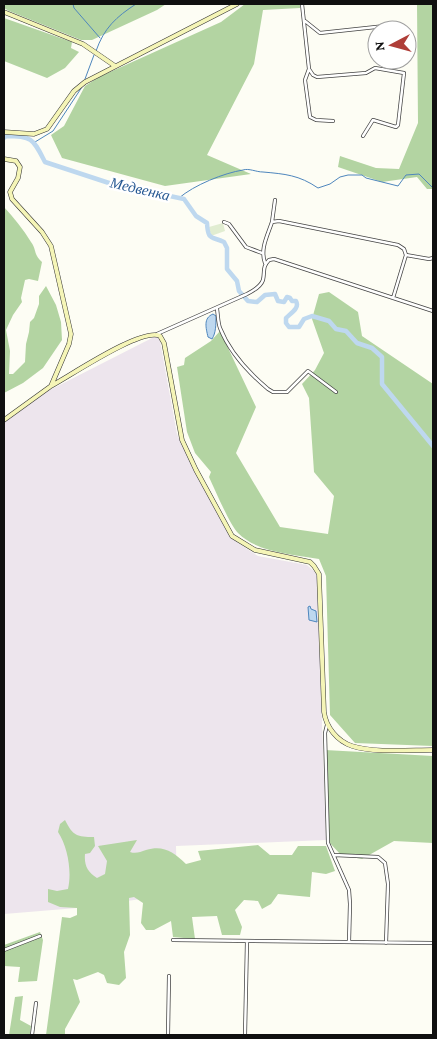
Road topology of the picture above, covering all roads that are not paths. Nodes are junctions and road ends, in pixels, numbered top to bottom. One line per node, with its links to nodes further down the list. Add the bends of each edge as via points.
1 (237, 4): 6 (street)
2 (302, 4): 4 (street)
3 (4, 12): 6 (street, via 84,44)
4 (304, 20): 5 (street, via 320,33); 7 (street)
5 (367, 28)
6 (115, 66): 9 (street, via 92,77 74,91 47,129 34,134)
7 (309, 69): 8 (street, via 305,80 310,117); 10 (street, via 317,78 366,73 375,68 404,73 398,125 373,120)
8 (333, 121)
9 (4, 132)
10 (363, 136)
11 (4, 159): 23 (street, via 16,161 20,167 10,196 51,246 69,323 69,344)
12 (275, 200): 14 (street)
13 (224, 222): 15 (street, via 246,247)
14 (272, 222): 15 (street); 16 (street, via 398,245)
15 (262, 254): 18 (street)
16 (406, 255): 17 (street); 19 (street)
17 (433, 258)
18 (265, 265): 19 (street, via 274,259); 20 (street, via 260,284)
19 (393, 298): 21 (street)
20 (217, 309): 22 (street); 24 (street, via 219,327 226,341 268,389 287,392 308,371)
21 (433, 311)
22 (157, 334): 23 (street, via 114,349); 26 (street, via 162,339 182,440 232,536 255,550 310,562 319,574 324,712)
23 (51, 386): 25 (street)
24 (336, 392)
25 (4, 420)
26 (328, 725): 27 (street, via 338,737 353,746); 28 (street, via 325,734 328,844)
27 (433, 750)
28 (333, 855): 32 (street, via 349,890); 33 (street, via 378,857 385,863 388,884)
29 (40, 936): 35 (street)
30 (173, 940): 31 (street)
31 (247, 941): 32 (street); 40 (street)
32 (349, 942): 33 (street)
33 (386, 943): 34 (street)
34 (432, 943)
35 (4, 950)
36 (169, 976): 39 (street)
37 (36, 1003): 38 (street)
38 (32, 1035)
39 (168, 1035)
40 (245, 1035)

